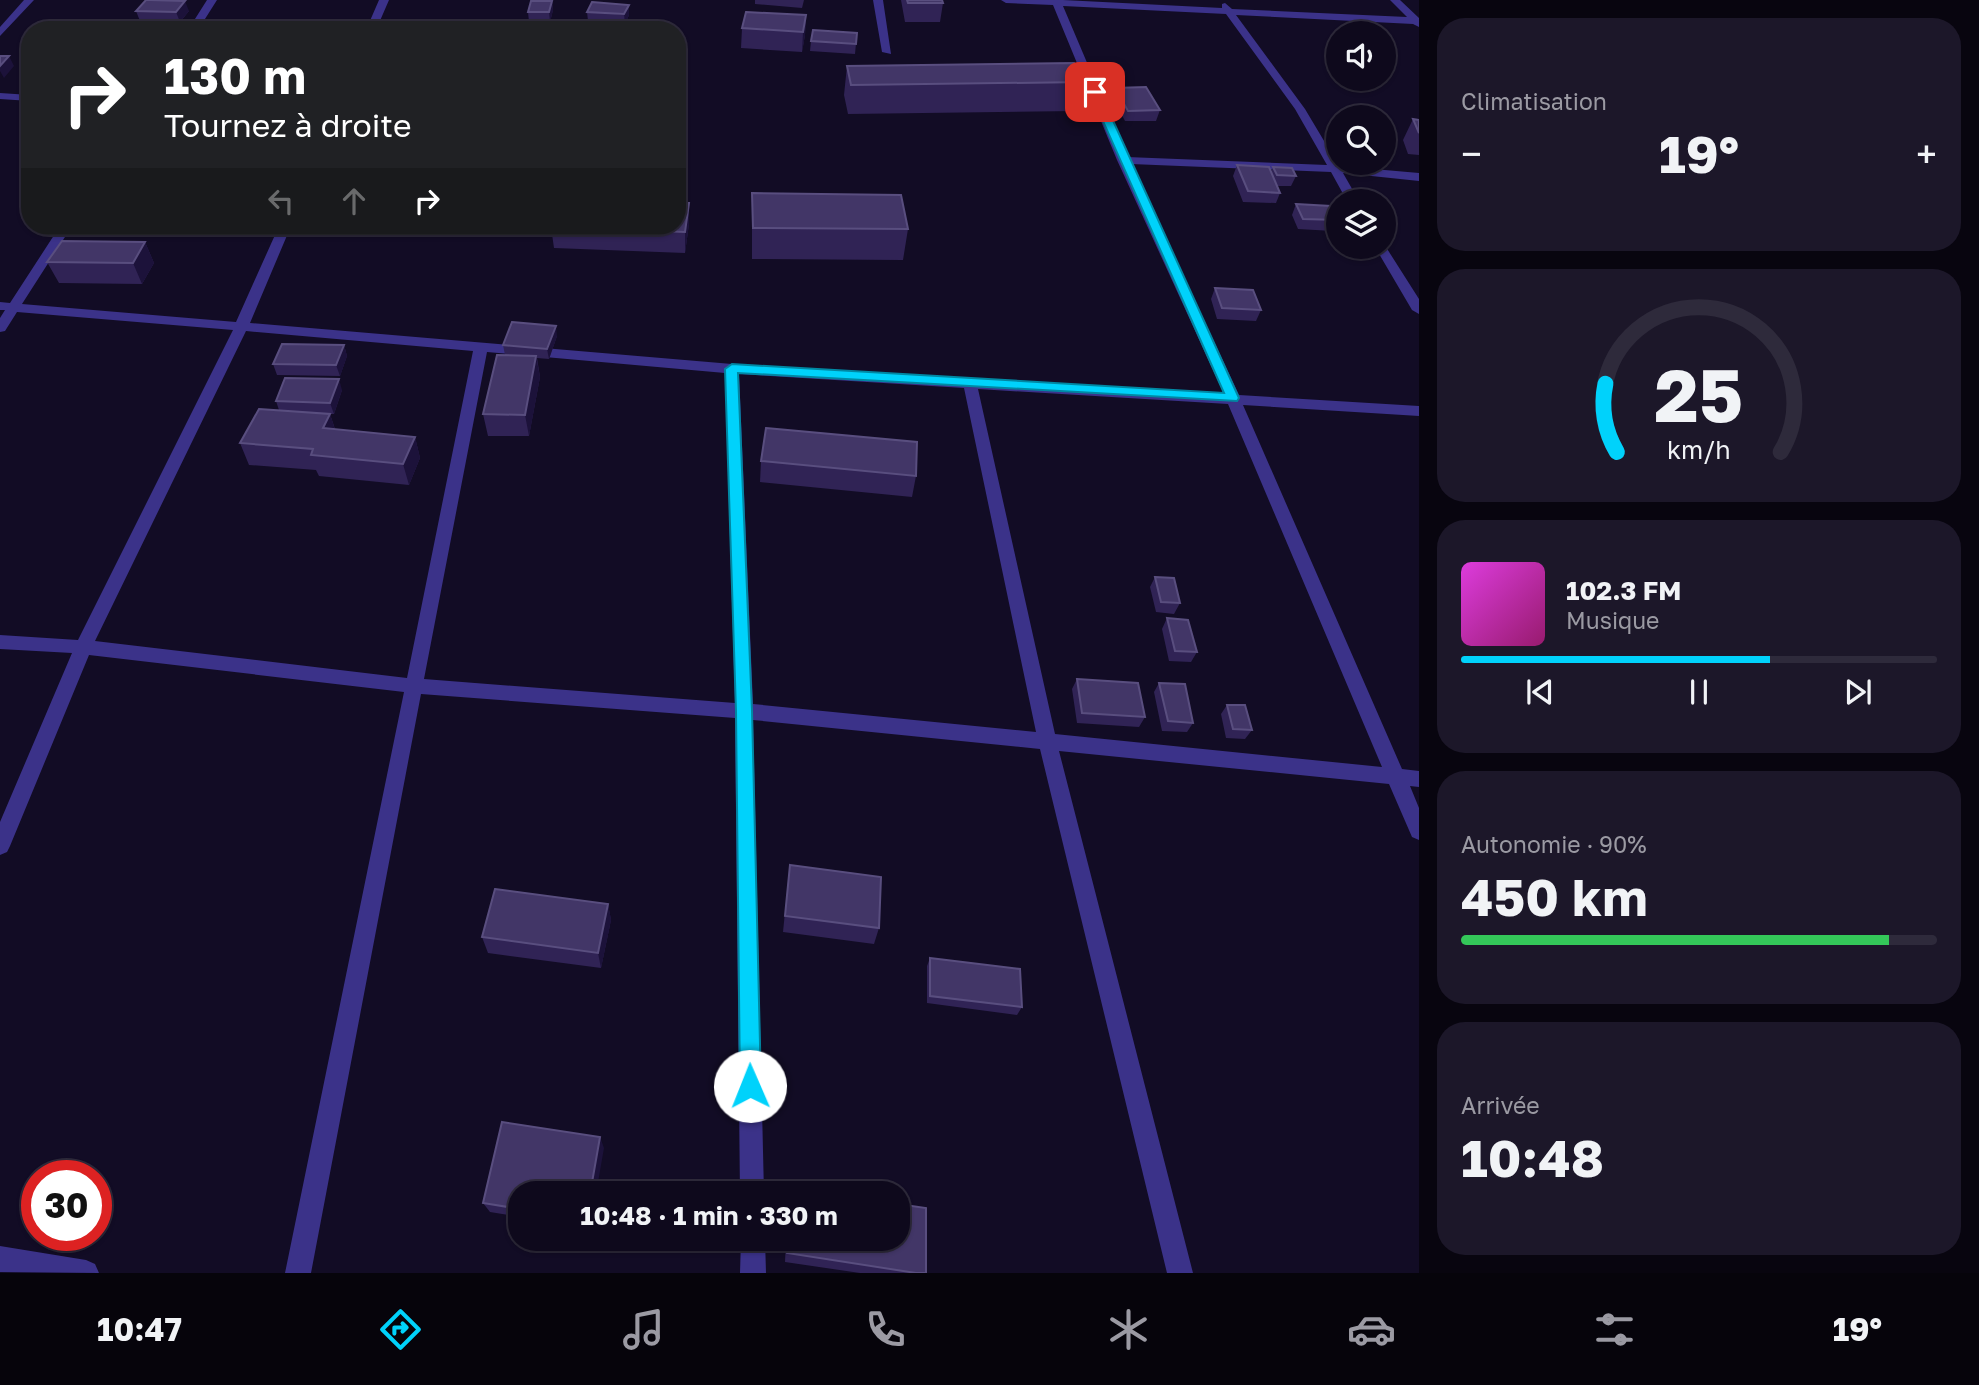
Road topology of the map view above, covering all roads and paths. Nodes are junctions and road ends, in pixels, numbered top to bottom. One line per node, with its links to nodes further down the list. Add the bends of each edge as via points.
1 (29, 0): 13 (street)
2 (212, 0): 10 (street)
3 (384, 0): 11 (street)
4 (878, 0): 14 (street)
5 (1006, 0): 8 (street)
6 (1222, 0): 9 (street)
7 (1395, 0): 12 (street)
8 (1057, 1): 9 (street); 18 (street)
9 (1228, 12): 12 (street); 17 (street, via 1300,109)
10 (199, 21)
11 (375, 21)
12 (1418, 22)
13 (0, 33)
14 (887, 52)
15 (0, 96): 16 (street)
16 (21, 97)
17 (1326, 155)
18 (1123, 160): 19 (street); 32 (street)
19 (1326, 169)
20 (1396, 175): 21 (street)
21 (1419, 177)
22 (59, 235): 25 (street)
23 (281, 235): 27 (street)
24 (1388, 259): 26 (street)
25 (7, 306): 27 (street); 28 (street)
26 (1419, 310)
27 (242, 325): 29 (street); 35 (street)
28 (0, 328)
29 (481, 346): 30 (street); 36 (street)
30 (732, 369): 31 (street); 37 (street)
31 (970, 384): 32 (street); 38 (street)
32 (1233, 398): 33 (street); 39 (street)
33 (1419, 411)
34 (0, 642): 35 (street)
35 (83, 647): 36 (street); 42 (street)
36 (415, 686): 37 (street); 47 (street)
37 (744, 711): 38 (street); 43 (street)
38 (1048, 744): 39 (street); 49 (street)
39 (1396, 777): 40 (street); 41 (street)
40 (1419, 779)
41 (1419, 831)
42 (0, 846)
43 (752, 1181)
44 (753, 1251): 48 (street)
45 (0, 1259): 46 (street)
46 (86, 1273)
47 (298, 1273)
48 (753, 1273)
49 (1180, 1273)

